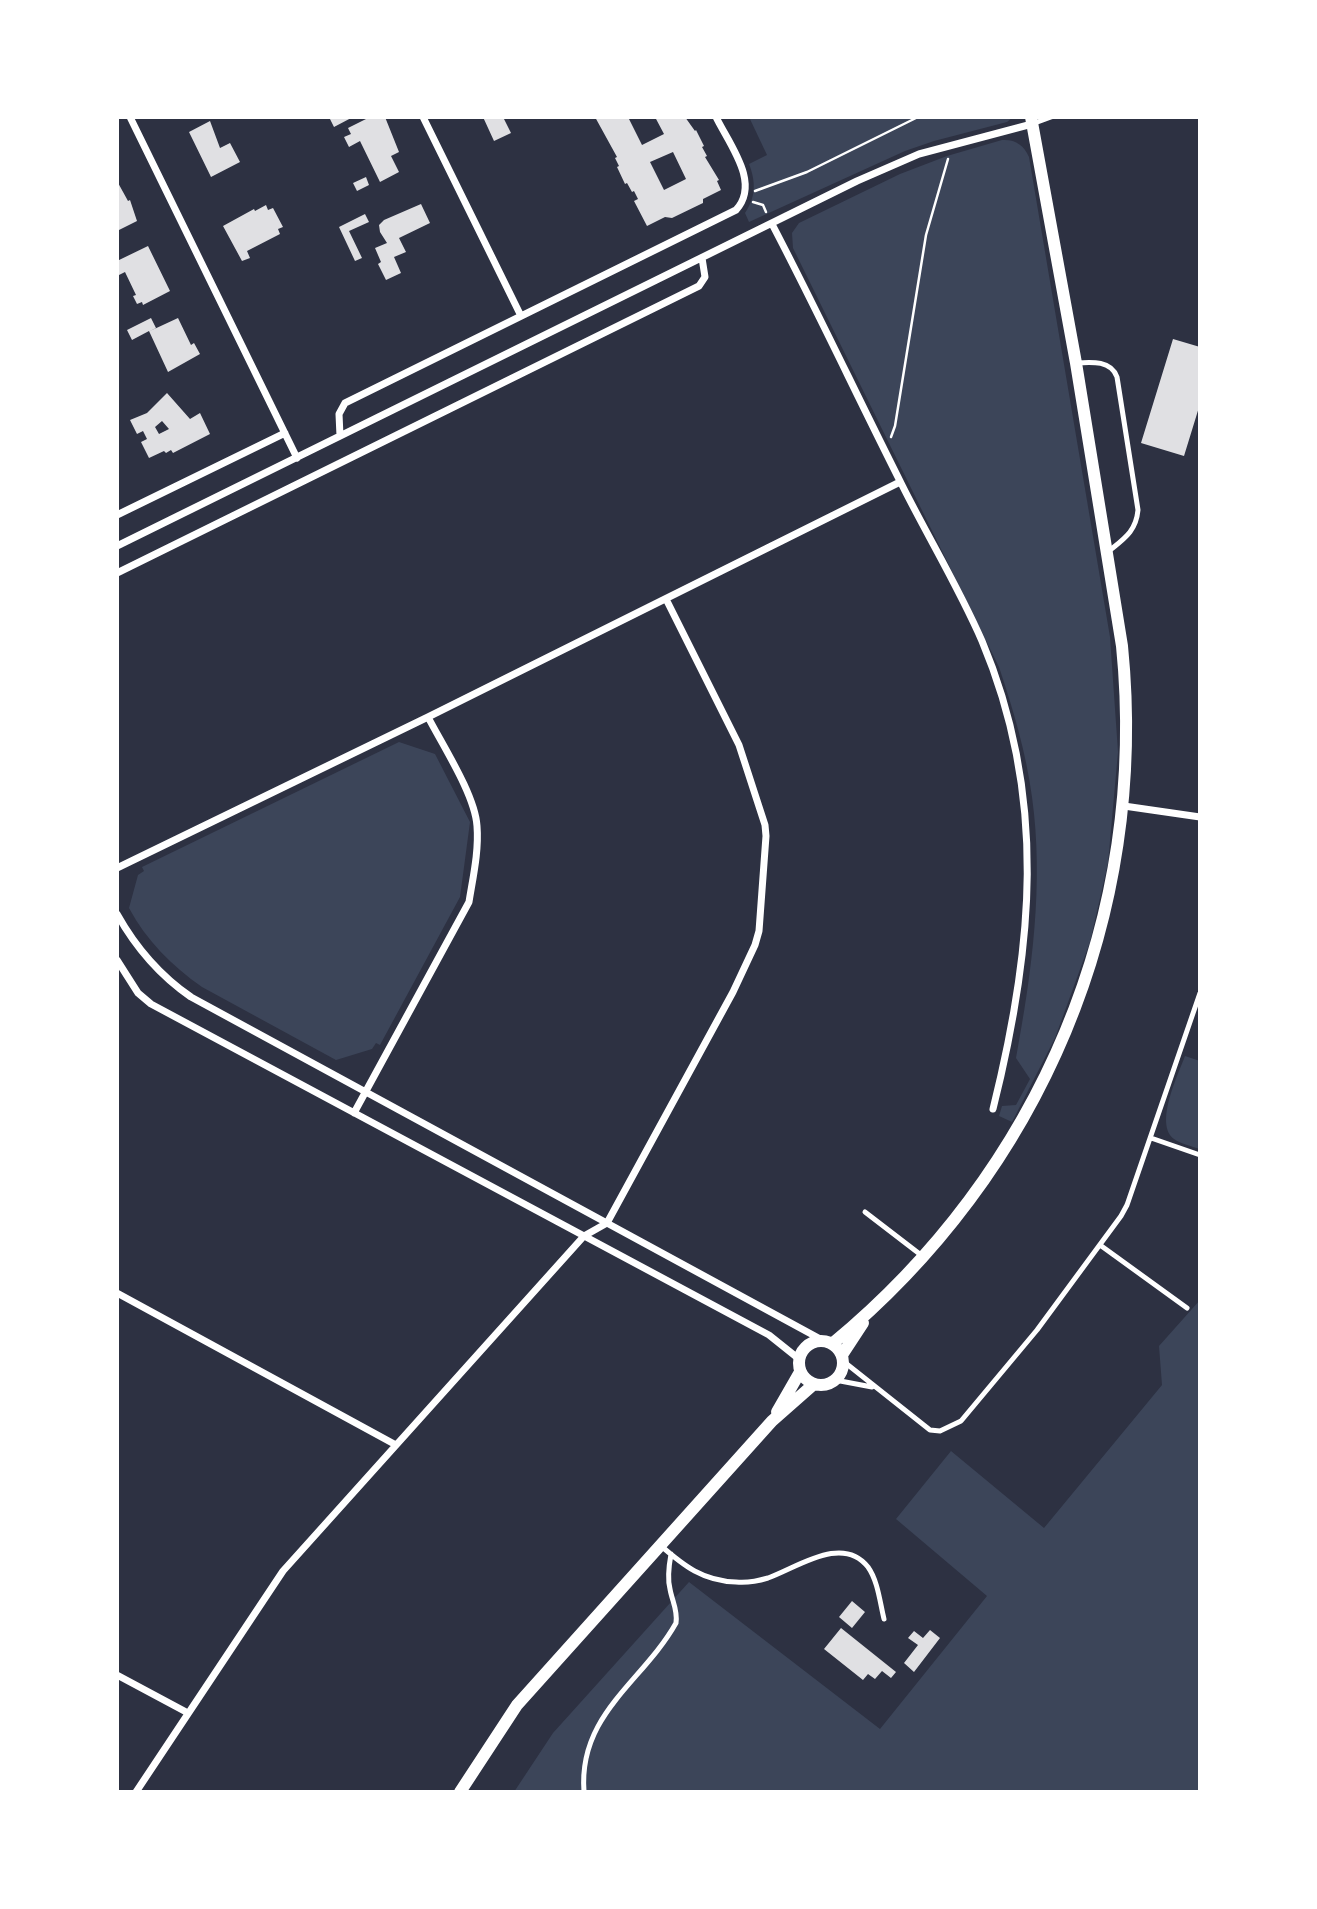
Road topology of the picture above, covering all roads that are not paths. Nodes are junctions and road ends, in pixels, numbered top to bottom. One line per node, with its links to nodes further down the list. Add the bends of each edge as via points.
1 (130, 117): 10 (street)
2 (424, 117): 8 (street)
3 (716, 117): 8 (street, via 745,175 744,197 731,213)
4 (1051, 117): 5 (lane)
5 (1032, 120): 6 (street, via 919,154); 9 (street)
6 (772, 224): 7 (street); 13 (street)
7 (702, 258): 11 (street); 17 (street, via 705,277 699,286)
8 (522, 316): 11 (street, via 345,403 338,414)
9 (1076, 363): 16 (street); 16 (lane, via 1108,366 1117,377 1138,510 1131,533)
10 (285, 433): 12 (street); 14 (street)
11 (340, 436): 12 (street)
12 (297, 458): 15 (street)
13 (900, 482): 18 (street); 27 (street, via 982,641 1009,717 1022,785 1028,876 1025,950)
14 (117, 515)
15 (117, 546)
16 (1107, 554): 20 (street, via 1125,680)
17 (117, 573)
18 (666, 599): 19 (street); 32 (street, via 739,745 765,825 759,931 733,992)
19 (428, 717): 22 (street); 26 (street, via 474,807 477,827 469,902)
20 (1124, 806): 21 (street); 35 (street, via 1101,930 1060,1046 1004,1150)
21 (1200, 817)
22 (117, 868)
23 (117, 914): 26 (street, via 141,952 178,988)
24 (117, 960): 28 (street, via 150,1004)
25 (1200, 993): 29 (lane)
26 (365, 1092): 28 (street); 32 (street)
27 (993, 1109)
28 (354, 1113): 33 (street)
29 (1151, 1138): 30 (lane); 34 (lane, via 1127,1205)
30 (1200, 1155)
31 (865, 1212): 35 (lane)
32 (607, 1223): 33 (street); 39 (street)
33 (584, 1236): 41 (street, via 769,1335); 46 (street)
34 (1100, 1245): 37 (lane); 44 (lane, via 961,1421 940,1431 930,1430)
35 (922, 1255): 38 (street)
36 (117, 1293): 46 (street)
37 (1187, 1308)
38 (871, 1311): 39 (street); 40 (street)
39 (828, 1342): 40 (street); 41 (street, via 807,1345)
40 (842, 1358): 42 (street); 44 (lane)
41 (800, 1365): 43 (street, via 808,1382); 45 (street)
42 (835, 1380): 43 (street); 44 (lane)
43 (814, 1384): 45 (street)
44 (875, 1388)
45 (772, 1421): 47 (street)
46 (396, 1445): 50 (street, via 283,1572)
47 (666, 1550): 48 (lane, via 696,1573 738,1583 768,1578 831,1553 849,1555 867,1567 874,1579); 52 (street, via 517,1705); 53 (lane, via 676,1623 608,1709 586,1758)
48 (884, 1619)
49 (117, 1675): 50 (street)
50 (188, 1713): 51 (street)
51 (136, 1792)
52 (460, 1792)
53 (584, 1792)

